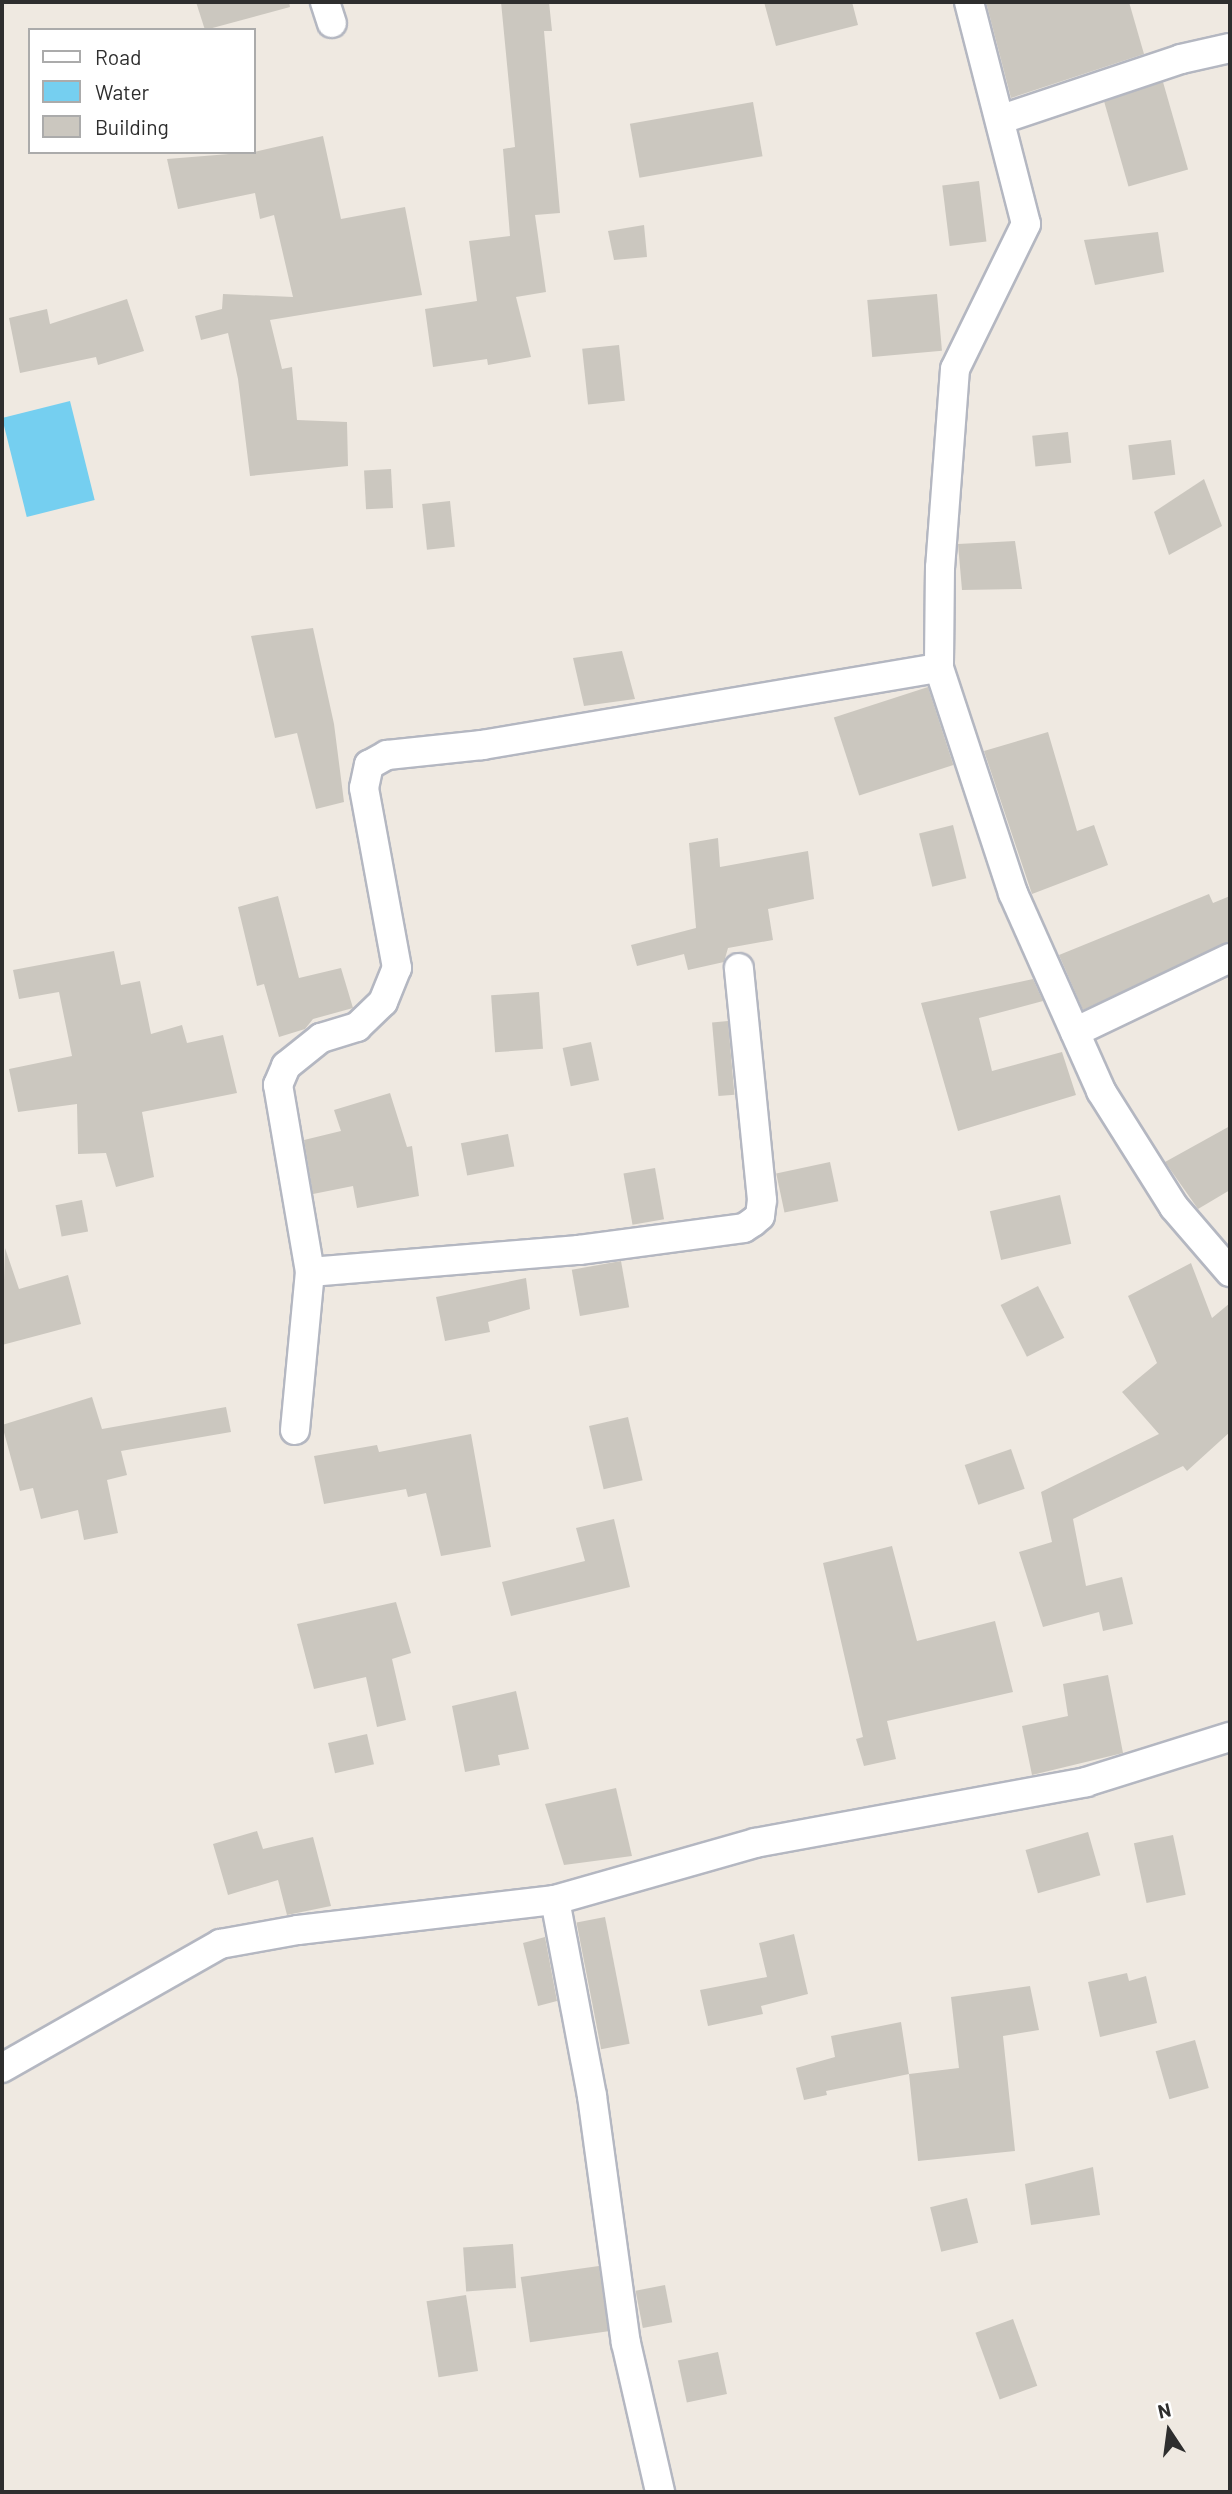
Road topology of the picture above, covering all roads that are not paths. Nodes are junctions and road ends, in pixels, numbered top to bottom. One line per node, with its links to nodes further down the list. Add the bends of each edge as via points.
1 (969, 2): 3 (street)
2 (1230, 48): 3 (street, via 1181,59)
3 (1002, 119): 4 (street, via 1026,224 955,369 940,567)
4 (939, 668): 7 (street, via 1013,893); 8 (street, via 496,743 387,755 369,765 364,788 397,968 374,1010 357,1027 321,1038 286,1066 278,1085)
5 (1230, 958): 7 (street)
6 (739, 968): 8 (street, via 762,1200 760,1216 753,1223 744,1228 579,1250)
7 (1075, 1032): 9 (street, via 1101,1091 1174,1207)
8 (310, 1272): 10 (street)
9 (1230, 1272)
10 (295, 1430)
11 (1230, 1737): 12 (street, via 1086,1782 755,1843)
12 (555, 1899): 13 (street, via 220,1944); 14 (street, via 592,2096 626,2343)
13 (2, 2068)
14 (660, 2492)

